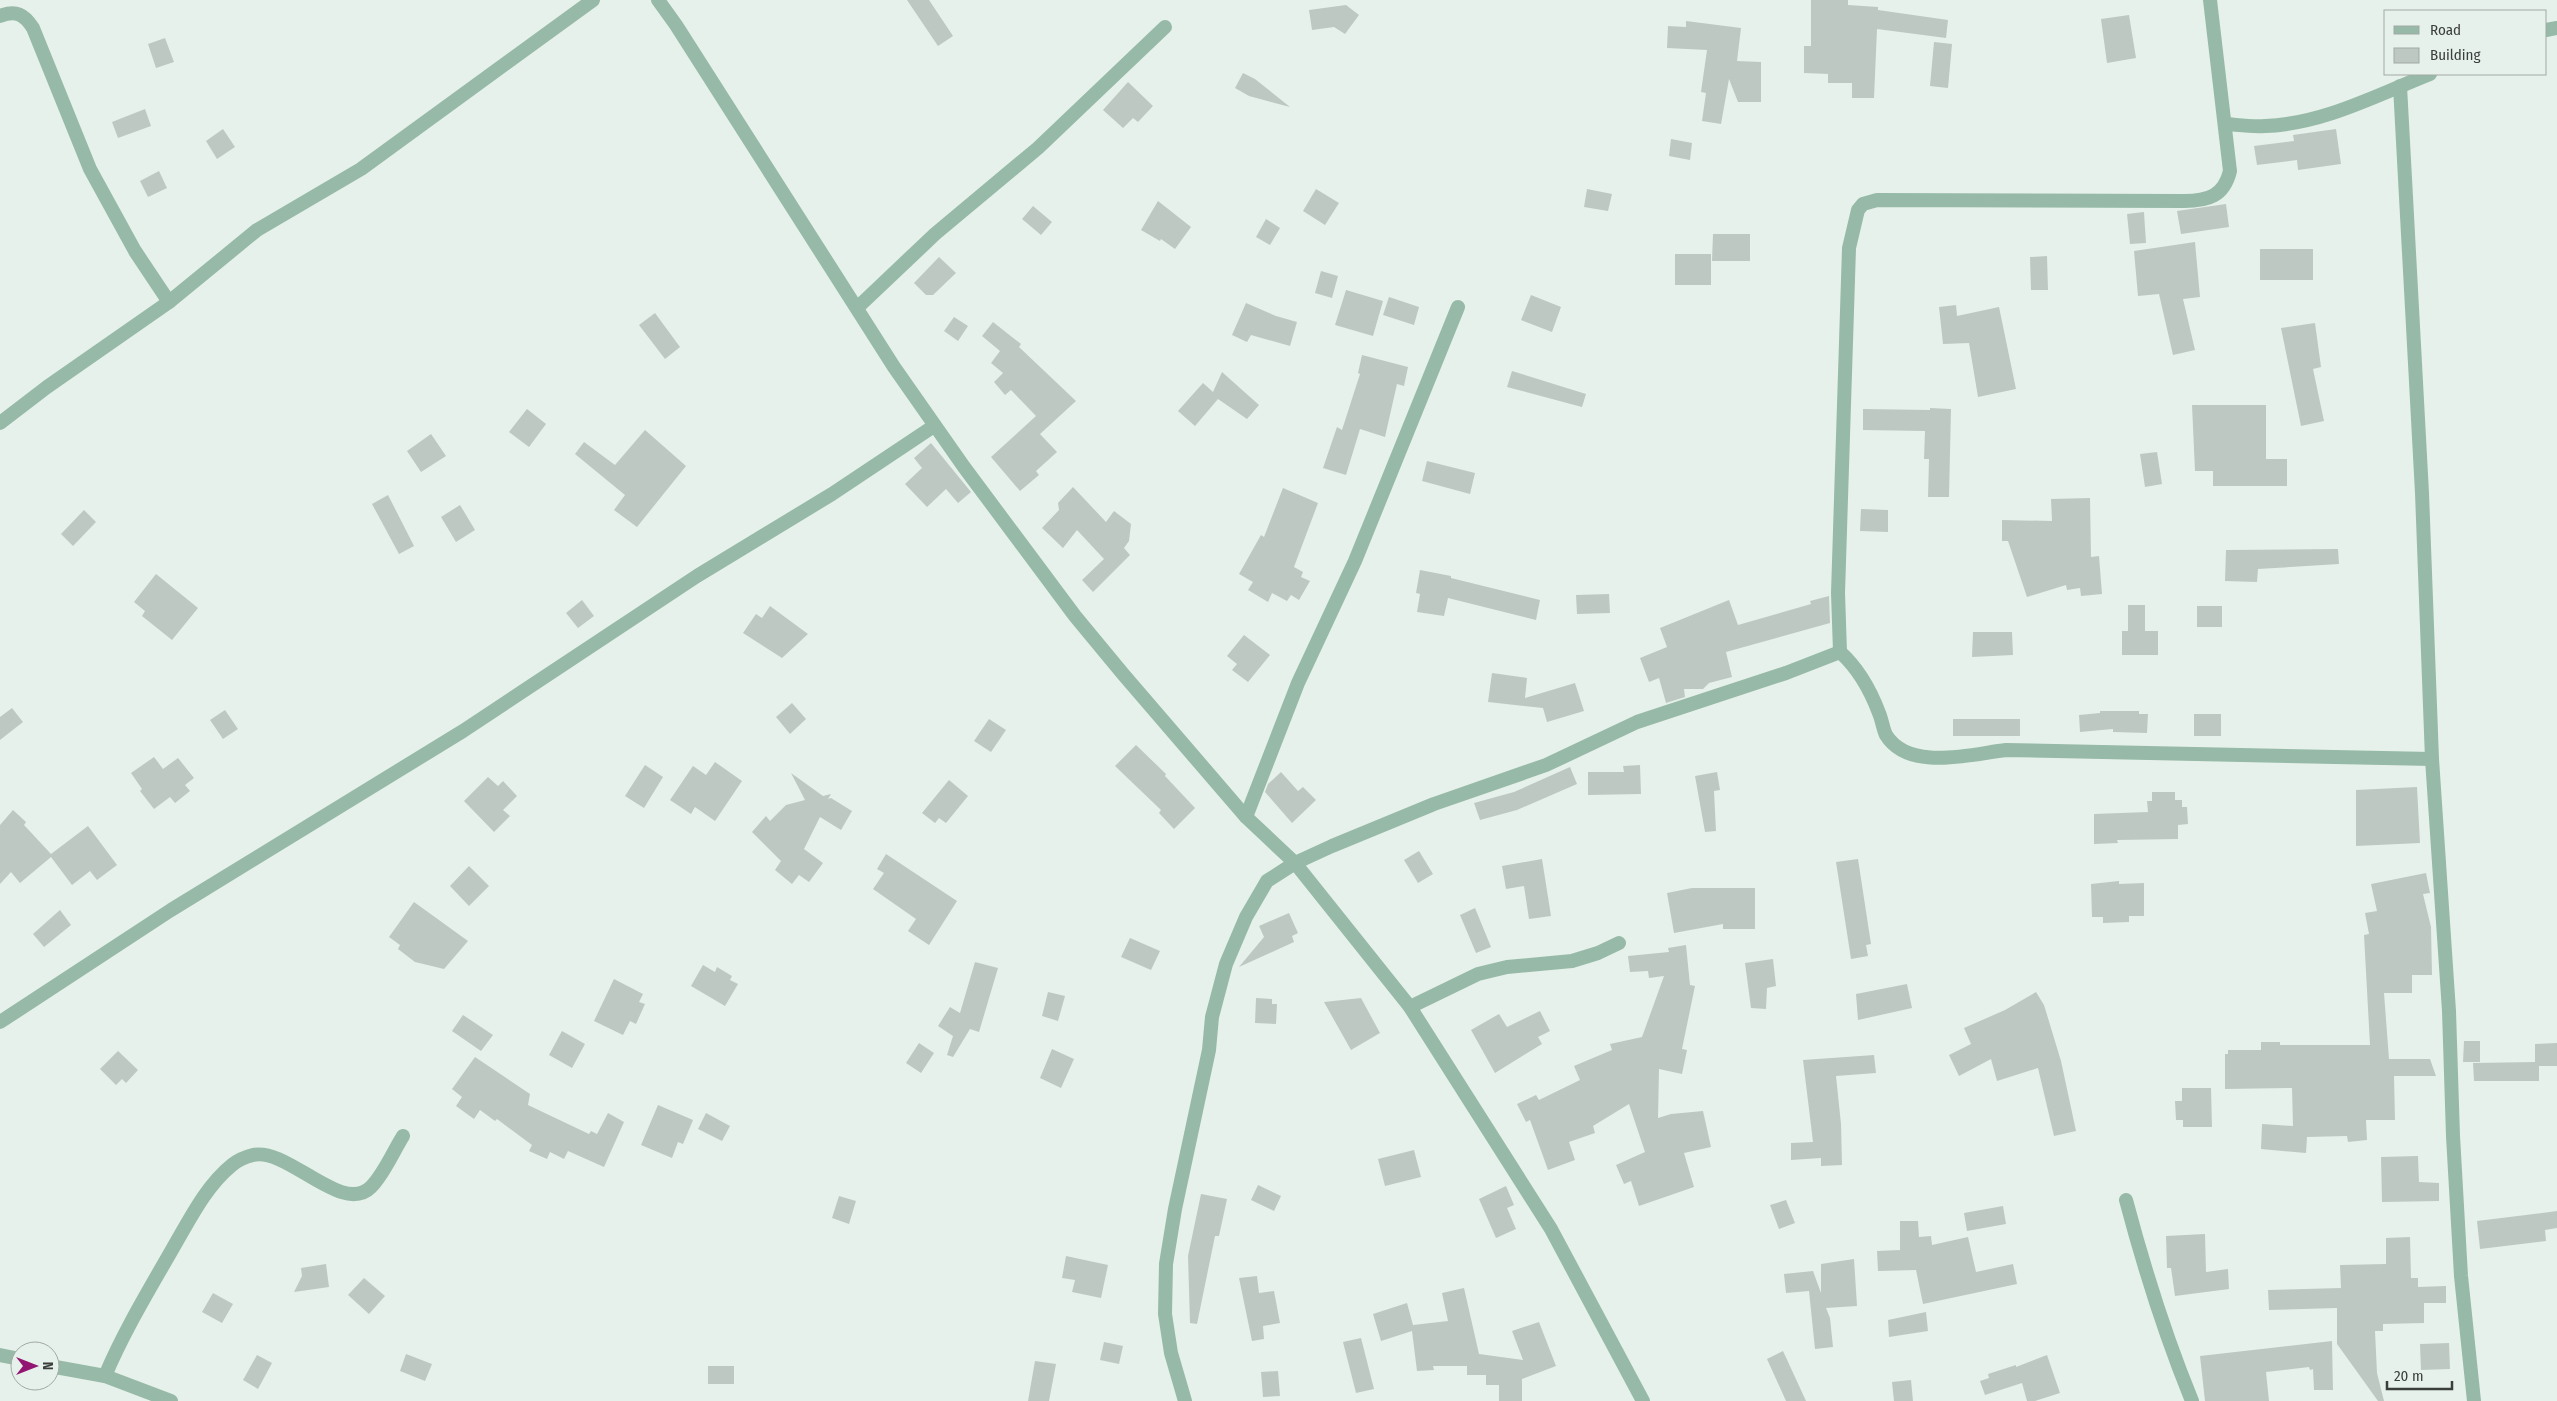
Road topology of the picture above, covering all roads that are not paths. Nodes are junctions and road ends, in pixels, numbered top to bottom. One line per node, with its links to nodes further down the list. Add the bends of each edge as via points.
1 (593, 0): 9 (street, via 361,169 257,230)
2 (658, 0): 11 (street)
3 (2210, 0): 8 (street)
4 (0, 16): 9 (street, via 9,12 19,13 33,28 90,169 135,251)
5 (1164, 27): 11 (street, via 1038,148 935,234)
6 (2428, 75): 7 (street)
7 (2400, 86): 8 (street, via 2306,120 2265,126); 15 (street, via 2422,493)
8 (2226, 124): 14 (street, via 2230,171 2227,181 2216,195 2198,201 1889,200 1868,202 1858,210 1849,248 1838,593)
9 (170, 302): 12 (street)
10 (1458, 307): 16 (street, via 1355,561 1298,683)
11 (857, 308): 13 (street)
12 (0, 423)
13 (934, 426): 16 (street, via 1076,616); 20 (street, via 832,494 697,576 479,720 170,910)
14 (1840, 652): 15 (street, via 1859,671 1876,704 1886,735 1896,745 1918,757 2016,750); 17 (street, via 1637,722 1546,765 1434,804)
15 (2432, 759): 29 (street, via 2449,1002 2461,1267)
16 (1246, 817): 17 (street)
17 (1295, 863): 19 (street); 26 (street, via 1267,881 1258,893 1226,964 1212,1017 1209,1050 1175,1209 1164,1297 1168,1336)
18 (1619, 942): 19 (street, via 1572,961 1507,967 1478,974)
19 (1410, 1007): 27 (street, via 1550,1229)
20 (0, 1022)
21 (403, 1136): 24 (street, via 370,1189 355,1195 335,1189 274,1156 255,1155 232,1164 206,1194 192,1217 119,1344)
22 (2126, 1200): 28 (street, via 2146,1272)
23 (60, 1368): 24 (street)
24 (105, 1376): 25 (street)
25 (171, 1401)
26 (1185, 1401)
27 (1643, 1401)
28 (2192, 1401)
29 (2474, 1401)

